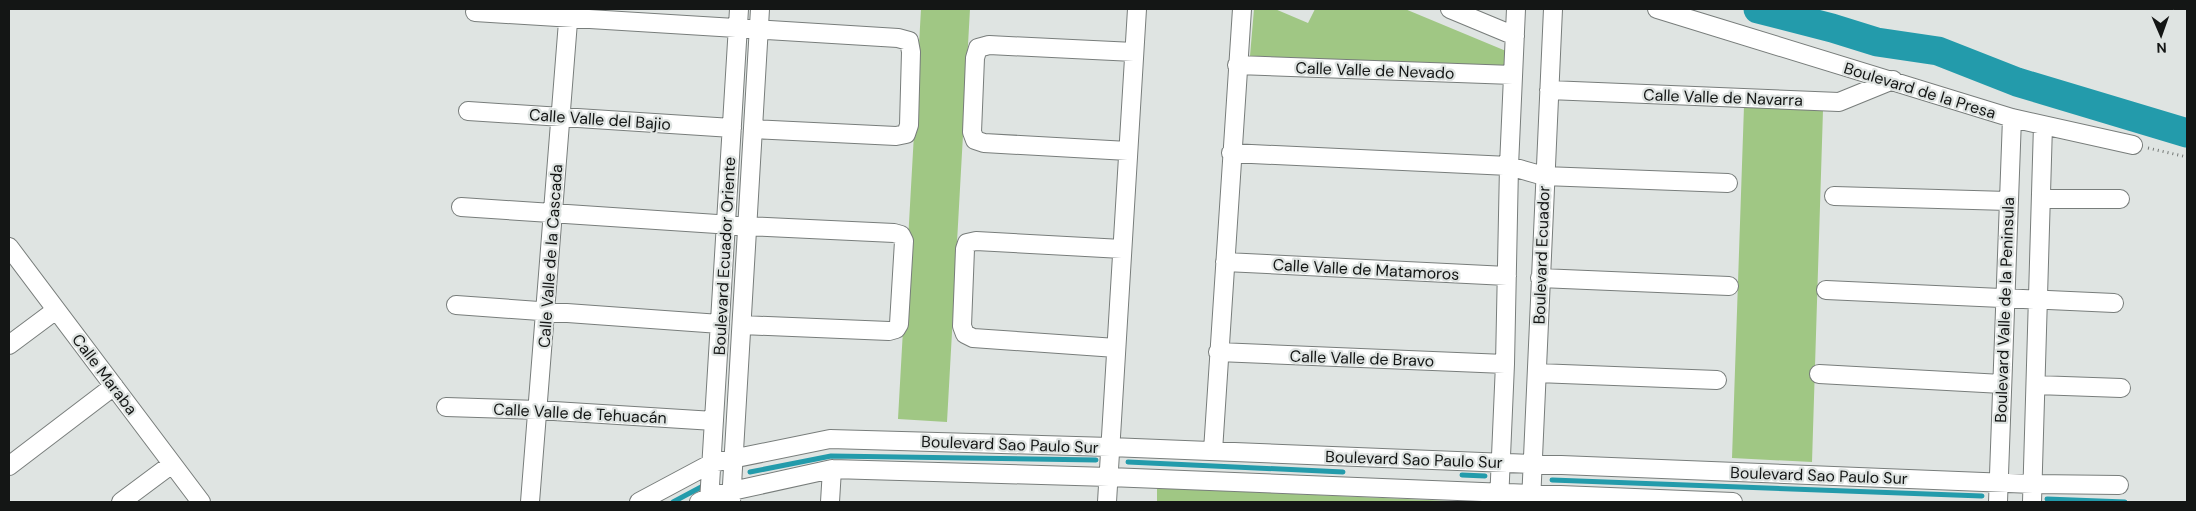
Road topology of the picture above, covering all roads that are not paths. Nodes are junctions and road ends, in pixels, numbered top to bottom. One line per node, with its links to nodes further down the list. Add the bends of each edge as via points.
1 (739, 9): 11 (street, Boulevard Ecuador Oriente)
2 (760, 9): 12 (street, Boulevard Ecuador Oriente)
3 (1137, 9): 14 (street)
4 (1242, 9): 15 (street)
5 (1450, 9): 13 (street)
6 (1516, 9): 13 (street, Boulevard Ecuador)
7 (1553, 9): 18 (street, Boulevard Ecuador)
8 (1657, 9): 17 (street, Boulevard de la Presa)
9 (475, 12): 10 (street)
10 (568, 13): 11 (street); 20 (street, Calle Valle de la Cascada)
11 (738, 28): 12 (street); 23 (street, Boulevard Ecuador Oriente)
12 (759, 30): 24 (street, Boulevard Ecuador Oriente); 24 (street, via 909,41 909,125 906,134 896,136)
13 (1514, 36): 16 (street, Boulevard Ecuador)
14 (1134, 52): 26 (street); 26 (street, via 989,45 978,48 975,58 972,132 975,140)
15 (1237, 65): 16 (street, Calle Valle de Nevado); 27 (street)
16 (1513, 75): 28 (street, Boulevard Ecuador)
17 (1893, 80): 18 (street, Calle Valle de Navarra, via 1839,102); 21 (street, Boulevard de la Presa)
18 (1548, 90): 29 (street, Boulevard Ecuador)
19 (468, 112): 20 (street, Calle Valle del Bajio)
20 (560, 116): 23 (street, Calle Valle del Bajio); 36 (street, Calle Valle de la Cascada)
21 (2012, 118): 22 (street, Boulevard de la Presa); 34 (street, Boulevard Valle de la Peninsula)
22 (2042, 125): 25 (street, Boulevard de la Presa); 32 (street, Boulevard Valle de la Peninsula)
23 (732, 128): 37 (street, Boulevard Ecuador Oriente)
24 (753, 129): 38 (street, Boulevard Ecuador Oriente)
25 (2133, 145)
26 (1128, 151): 40 (street)
27 (1231, 153): 28 (street); 41 (street)
28 (1509, 166): 29 (street); 42 (street, Boulevard Ecuador)
29 (1544, 176): 30 (street); 43 (street, Boulevard Ecuador)
30 (1728, 183)
31 (1834, 196): 34 (street)
32 (2041, 199): 33 (street); 47 (street, Boulevard Valle de la Peninsula)
33 (2120, 199)
34 (2008, 201): 46 (street, Boulevard Valle de la Peninsula)
35 (460, 207): 36 (street)
36 (553, 213): 37 (street); 51 (street, Calle Valle de la Cascada)
37 (725, 224): 38 (street); 52 (street, Boulevard Ecuador Oriente)
38 (748, 226): 53 (street, Boulevard Ecuador Oriente); 53 (street, via 901,235 904,241 899,324 889,331)
39 (9, 246): 50 (street, Calle Maraba)
40 (1122, 249): 55 (street); 55 (street, via 976,241 968,243 965,249 962,326 965,334 973,338)
41 (1224, 262): 42 (street, Calle Valle de Matamoros); 56 (street)
42 (1507, 276): 57 (street, Boulevard Ecuador)
43 (1540, 278): 44 (street); 58 (street, Boulevard Ecuador)
44 (1729, 286)
45 (1826, 290): 46 (street)
46 (2005, 298): 47 (street); 61 (street, Boulevard Valle de la Peninsula)
47 (2038, 299): 48 (street); 62 (street, Boulevard Valle de la Peninsula)
48 (2114, 303)
49 (456, 305): 51 (street)
50 (56, 310): 54 (street); 63 (street, Calle Maraba)
51 (545, 312): 52 (street); 66 (street, Calle Valle de la Cascada)
52 (720, 324): 67 (street, Boulevard Ecuador Oriente)
53 (742, 325): 70 (street, Boulevard Ecuador Oriente)
54 (9, 345)
55 (1116, 348): 68 (street)
56 (1218, 352): 57 (street, Calle Valle de Bravo); 69 (street)
57 (1505, 364): 71 (street, Boulevard Ecuador)
58 (1537, 373): 60 (street); 74 (street, Boulevard Ecuador)
59 (1819, 374): 61 (street)
60 (1717, 380)
61 (2002, 384): 78 (street, Boulevard Valle de la Peninsula)
62 (2036, 385): 64 (street); 79 (street, Boulevard Valle de la Peninsula)
63 (114, 386): 73 (street, Calle Maraba); 75 (street)
64 (2122, 388)
65 (446, 407): 66 (street, Calle Valle de Tehuacán)
66 (538, 410): 67 (street, Calle Valle de Tehuacán); 87 (street, Calle Valle de la Cascada)
67 (714, 421): 72 (street, Boulevard Ecuador Oriente)
68 (1110, 447): 69 (street, Boulevard Sao Paulo Sur); 70 (street, Boulevard Sao Paulo Sur, via 830,439); 77 (street)
69 (1213, 451): 71 (street, Boulevard Sao Paulo Sur)
70 (734, 458): 72 (street, Boulevard Sao Paulo Sur); 81 (street, Boulevard Ecuador Oriente)
71 (1501, 462): 74 (street, Boulevard Sao Paulo Sur); 82 (street, Boulevard Ecuador)
72 (712, 463): 84 (street, Boulevard Ecuador Oriente); 88 (street, Boulevard Sao Paulo Sur)
73 (172, 464): 85 (street); 86 (street, Calle Maraba)
74 (1534, 464): 78 (street, Boulevard Sao Paulo Sur); 83 (street, Boulevard Ecuador)
75 (9, 466)
76 (832, 469): 77 (street, Boulevard Sao Paulo Sur); 81 (street, Boulevard Sao Paulo Sur); 89 (street)
77 (1109, 477): 82 (street, Boulevard Sao Paulo Sur); 90 (street)
78 (1999, 482): 79 (street, Boulevard Sao Paulo Sur); 92 (street, Boulevard Valle de la Peninsula)
79 (2033, 484): 80 (street, Boulevard Sao Paulo Sur); 93 (street, Boulevard Valle de la Peninsula)
80 (2119, 485)
81 (732, 497): 84 (street, Boulevard Sao Paulo Sur)
82 (1499, 498): 83 (street, Boulevard Sao Paulo Sur)
83 (1531, 498): 91 (street, Boulevard Sao Paulo Sur)
84 (706, 500)
85 (121, 502)
86 (201, 502)
87 (530, 502)
88 (639, 502)
89 (830, 502)
90 (1107, 502)
91 (1734, 502)
92 (1998, 502)
93 (2032, 502)

